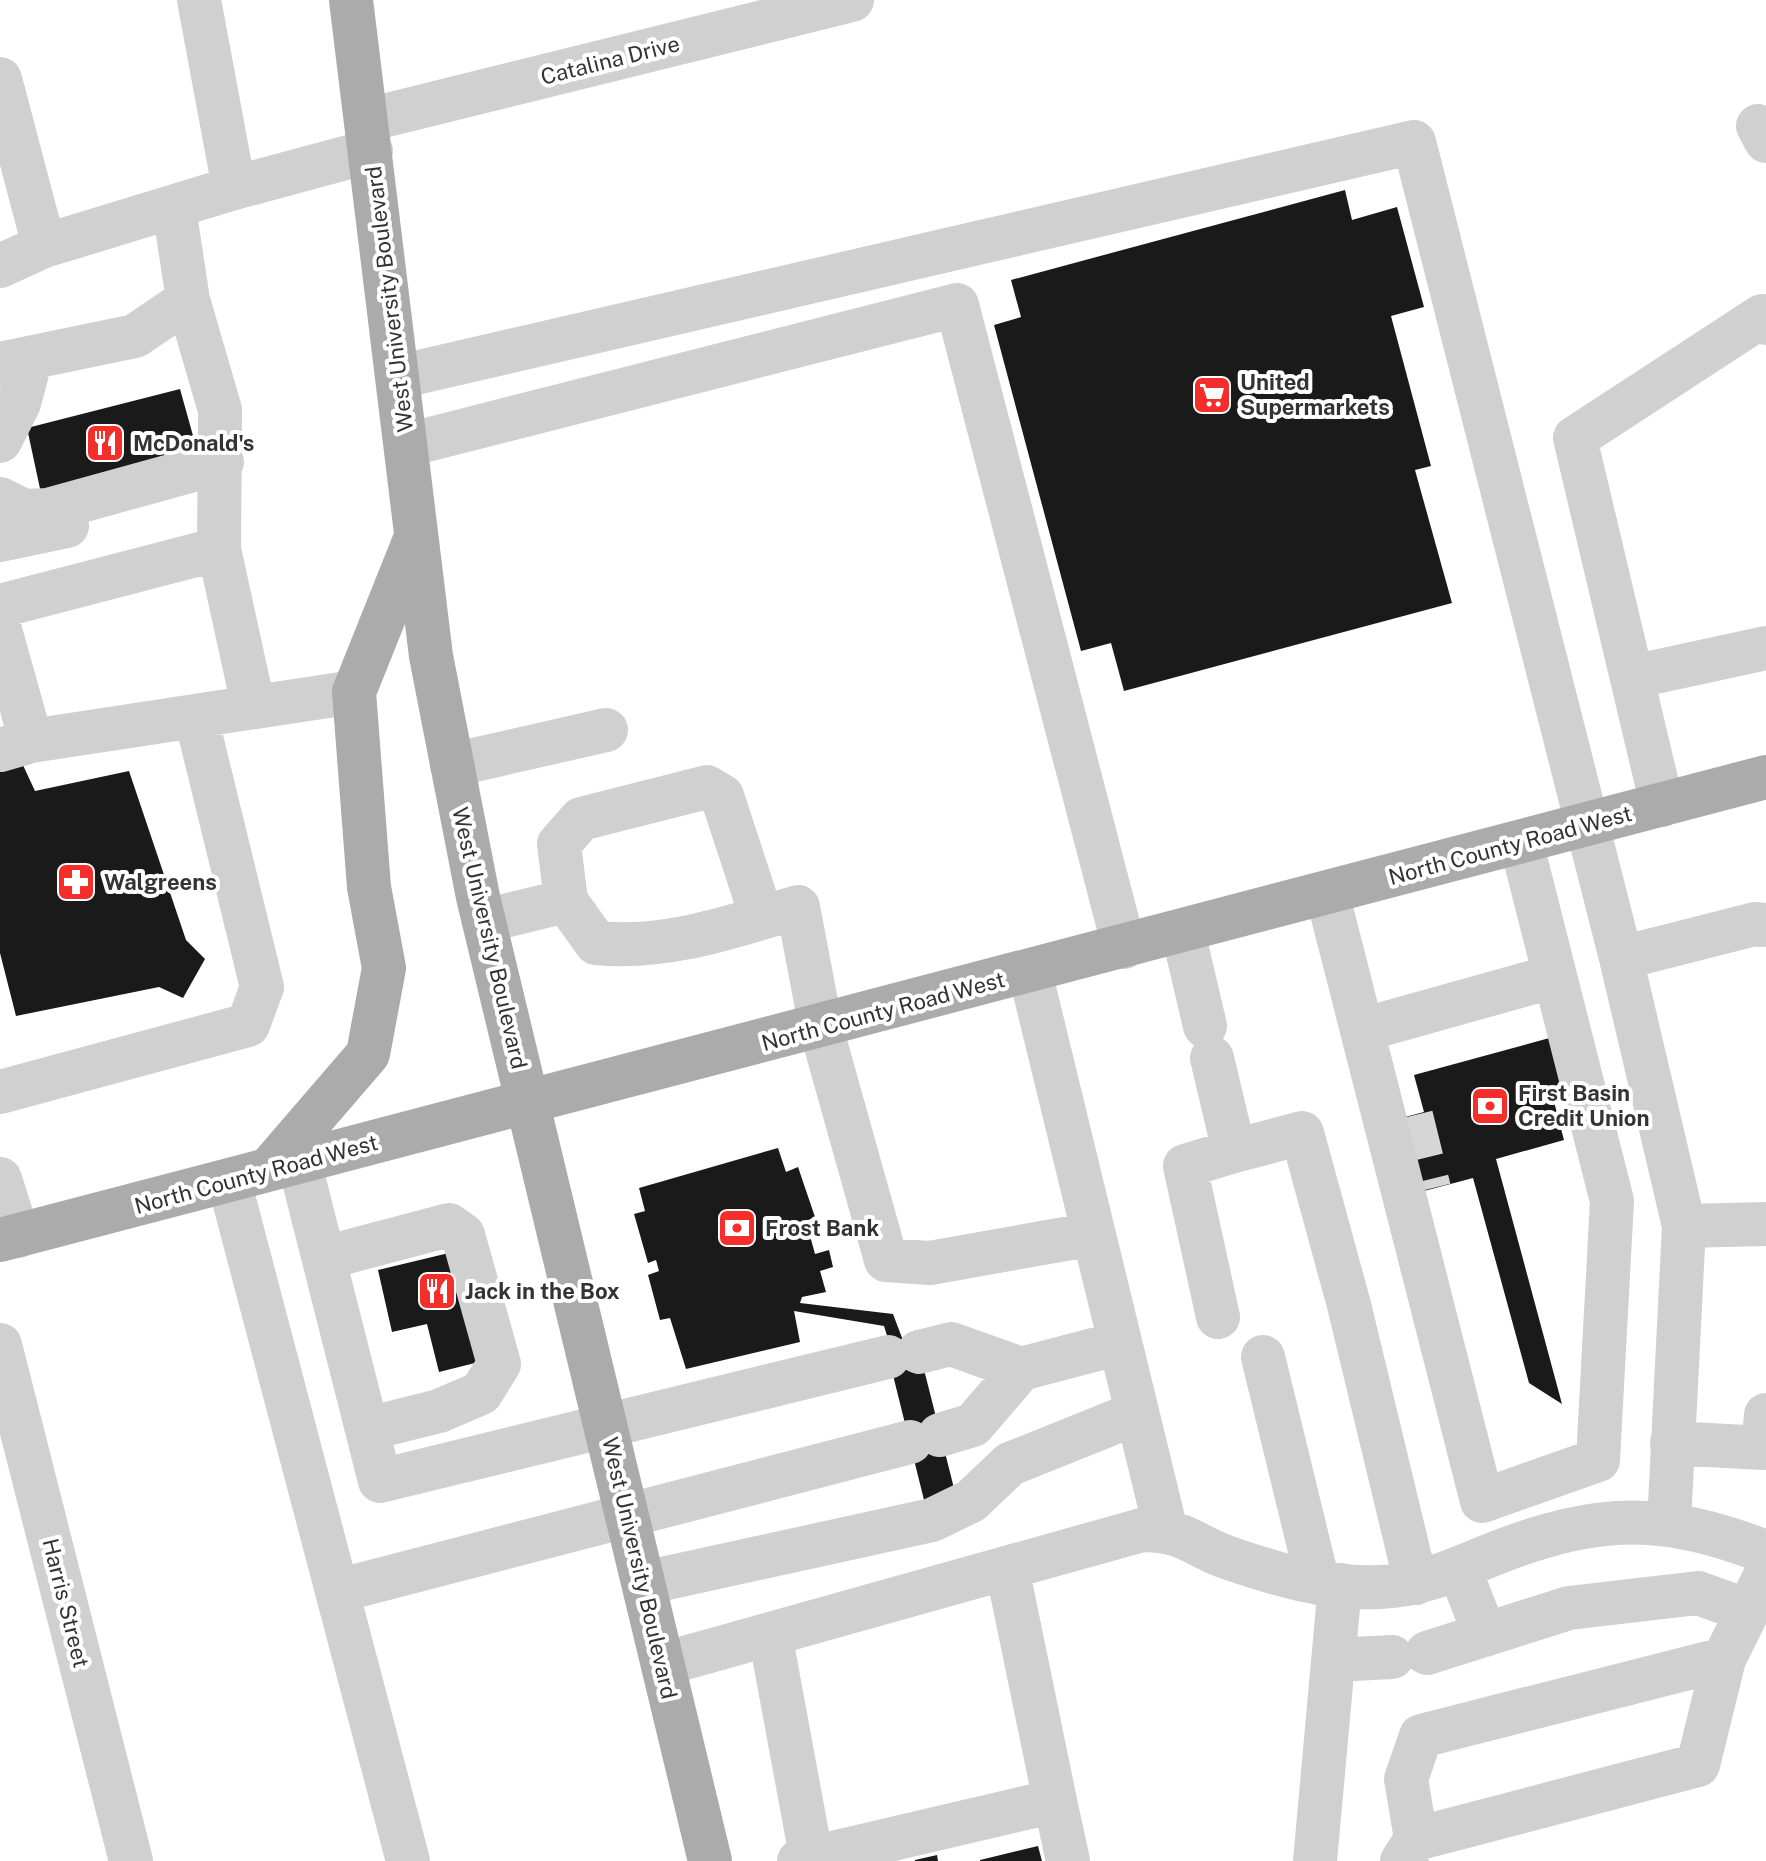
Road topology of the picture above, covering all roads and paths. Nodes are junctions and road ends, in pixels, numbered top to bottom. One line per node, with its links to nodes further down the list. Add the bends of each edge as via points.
1 (199, 0): 6 (street)
2 (351, 0): 5 (main road, West University Boulevard)
3 (852, 0): 5 (street, Catalina Drive)
4 (0, 79): 8 (street)
5 (369, 136): 6 (street, Catalina Drive); 13 (main road, West University Boulevard)
6 (234, 188): 7 (street, Catalina Drive)
7 (174, 208): 8 (street, Catalina Drive); 10 (street)
8 (44, 246): 9 (street, Catalina Drive)
9 (0, 266)
10 (188, 300): 12 (street, via 135,336); 16 (street, via 220,410)
11 (1766, 323): 24 (street, via 1762,316 1575,438)
12 (8, 364): 14 (street, via 19,403)
13 (398, 377): 15 (main road, West University Boulevard); 34 (street, via 1414,142)
14 (0, 441)
15 (407, 445): 18 (main road, West University Boulevard); 42 (street, via 957,305)
16 (222, 478): 17 (street, via 48,510 24,511); 19 (street); 20 (street)
17 (0, 499)
18 (417, 535): 25 (main road); 31 (main road, West University Boulevard, via 431,656)
19 (0, 540)
20 (219, 549): 21 (street); 26 (street)
21 (0, 606)
22 (0, 630): 29 (street)
23 (1766, 648): 24 (street)
24 (1632, 677): 33 (street)
25 (354, 692): 26 (street); 52 (main road, via 369,887 384,968 368,1054)
26 (253, 705): 27 (street)
27 (196, 717): 29 (street); 48 (street, via 262,987 248,1025)
28 (606, 730): 31 (street)
29 (16, 745)
30 (1766, 752): 33 (main road)
31 (452, 765): 39 (main road, West University Boulevard)
32 (1766, 777): 33 (main road, North County Road West)
33 (1681, 800): 34 (main road, North County Road West)
34 (1587, 825): 35 (main road, North County Road West); 43 (street)
35 (1521, 842): 36 (main road, North County Road West); 45 (street)
36 (1327, 893): 41 (main road, North County Road West); 47 (street)
37 (566, 901): 38 (street, via 596,943 633,947); 38 (street, via 559,844 581,819 707,787 722,796); 39 (street)
38 (762, 918): 46 (street, via 798,907)
39 (484, 921): 49 (main road, West University Boulevard)
40 (1766, 925): 43 (street)
41 (1183, 932): 42 (main road, North County Road West); 51 (street)
42 (1124, 947): 44 (main road, North County Road West)
43 (1621, 958): 56 (street)
44 (1030, 972): 46 (main road, North County Road West); 57 (street)
45 (1555, 976): 47 (street); 70 (street, via 1612,1201 1598,1460)
46 (821, 1028): 49 (main road, North County Road West); 57 (street, via 886,1260 930,1263)
47 (1366, 1045): 50 (street, via 1398,1066); 70 (street, via 1420,1206 1482,1501)
48 (0, 1092)
49 (529, 1104): 52 (main road, North County Road West); 66 (main road, West University Boulevard)
50 (1411, 1116)
51 (1234, 1151): 60 (street, via 1185,1166); 79 (street, via 1302,1133)
52 (284, 1165): 54 (main road, North County Road West); 59 (street)
53 (0, 1179): 58 (street)
54 (229, 1181): 58 (main road, North County Road West); 81 (street)
55 (1766, 1224): 56 (street)
56 (1684, 1226): 69 (street)
57 (1093, 1234): 61 (street)
58 (9, 1238)
59 (324, 1258): 67 (street); 67 (street, via 449,1225 463,1235 499,1364 481,1393 439,1411)
60 (1218, 1317)
61 (1120, 1343): 64 (street); 65 (street)
62 (0, 1345): 91 (street, Harris Street)
63 (1263, 1357): 80 (street)
64 (1021, 1369): 66 (street, via 951,1344); 71 (street, via 973,1425)
65 (1137, 1413): 73 (street); 78 (street, via 1010,1464 971,1501 932,1520)
66 (606, 1427): 67 (street, via 380,1481); 71 (main road, West University Boulevard)
67 (367, 1429)
68 (1765, 1438): 69 (street)
69 (1672, 1443): 72 (street)
70 (1534, 1483): 74 (street)
71 (629, 1517): 78 (main road, West University Boulevard); 81 (street)
72 (1669, 1524): 74 (street, via 1598,1522); 75 (street, via 1714,1532)
73 (1166, 1531): 76 (street, via 1142,1530); 80 (street, via 1186,1535 1227,1557)
74 (1547, 1534): 77 (street)
75 (1766, 1552)
76 (1007, 1568): 83 (street); 88 (street)
77 (1459, 1568): 79 (street); 84 (street)
78 (644, 1583): 87 (main road, West University Boulevard)
79 (1416, 1583): 80 (street, via 1379,1588)
80 (1329, 1584): 86 (street)
81 (337, 1591): 92 (street)
82 (1757, 1592): 84 (street, via 1698,1593 1569,1608); 85 (street)
83 (770, 1634): 87 (street); 90 (street)
84 (1485, 1635): 86 (street, via 1410,1655)
85 (1724, 1659): 89 (street, via 1698,1765); 89 (street, via 1421,1736 1406,1779)
86 (1334, 1660): 95 (street)
87 (663, 1664): 93 (main road, West University Boulevard)
88 (1055, 1801): 90 (street); 94 (street)
89 (1409, 1850)
90 (807, 1860)
91 (131, 1861)
92 (408, 1861)
93 (710, 1861)
94 (1068, 1861)
95 (1315, 1861)

